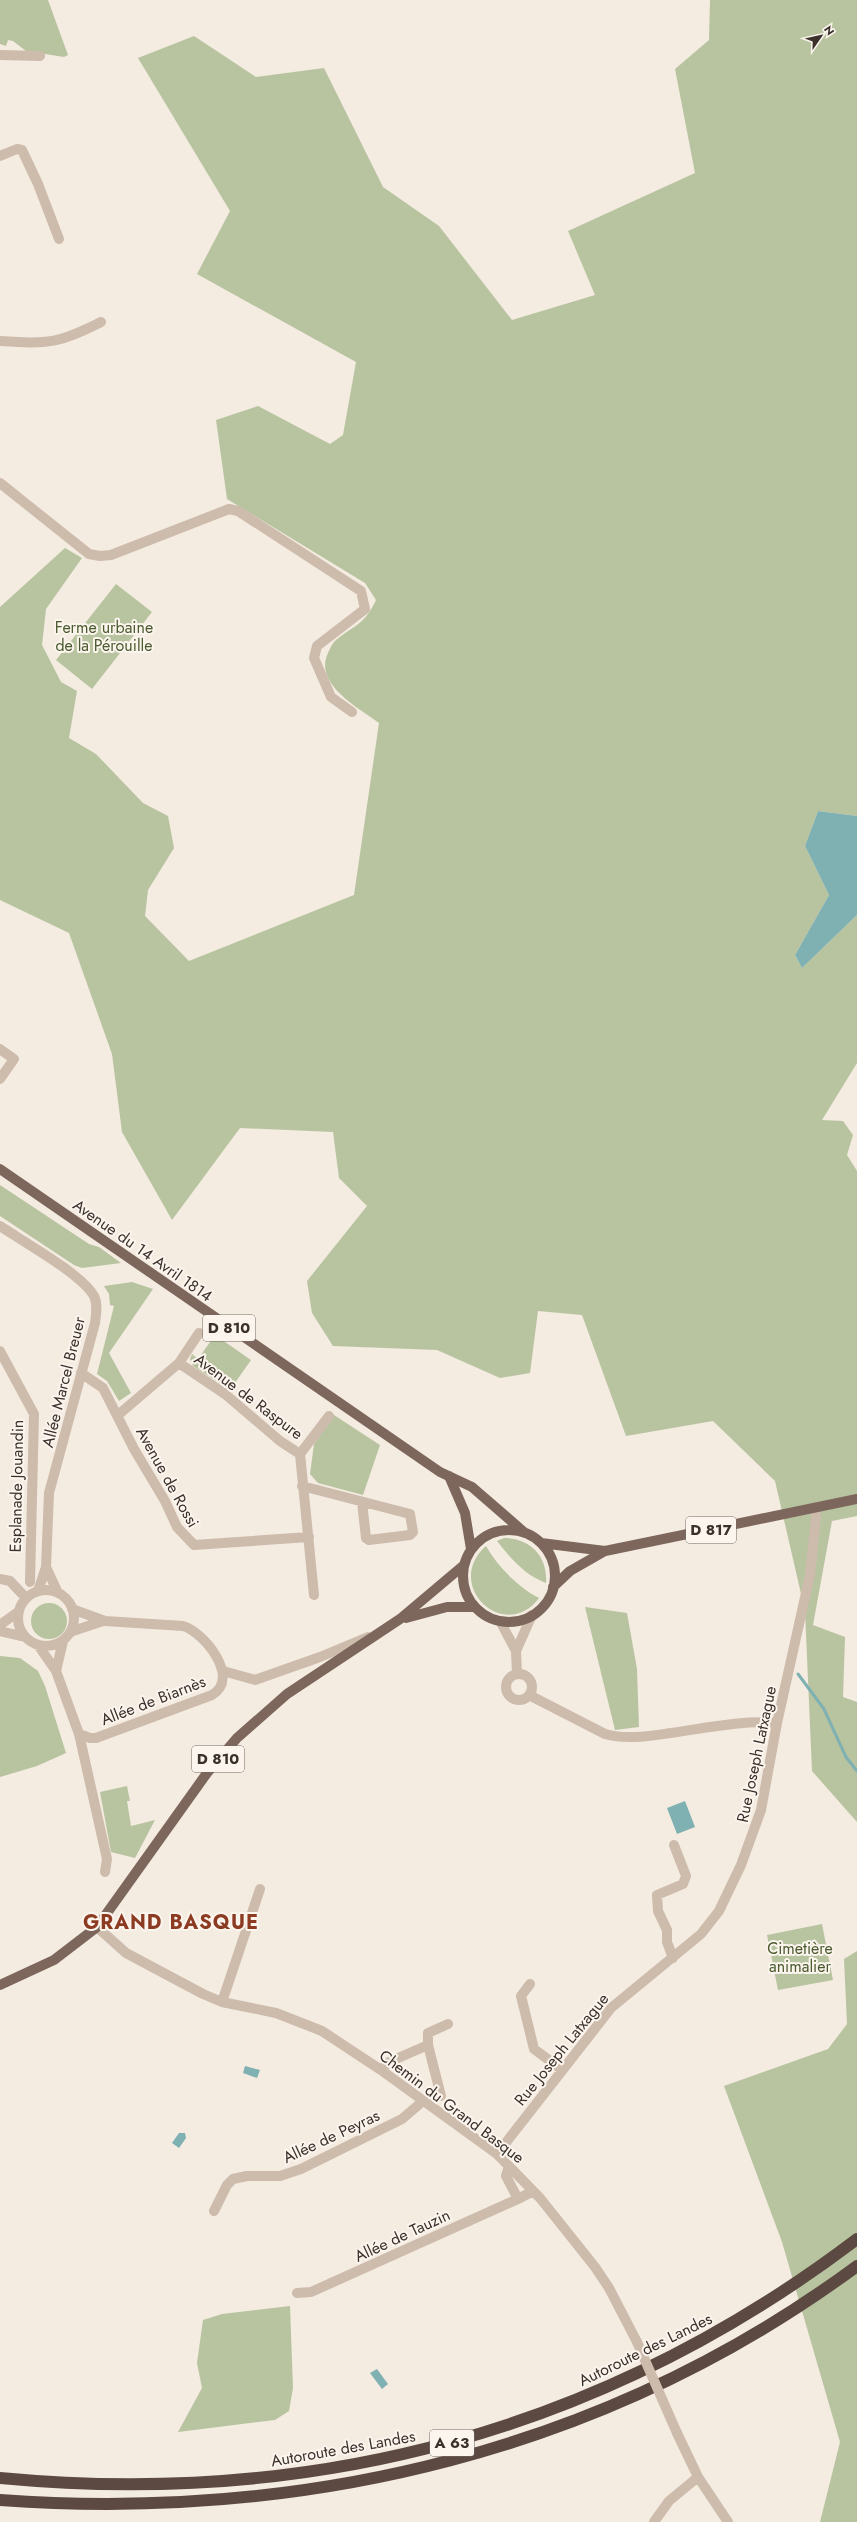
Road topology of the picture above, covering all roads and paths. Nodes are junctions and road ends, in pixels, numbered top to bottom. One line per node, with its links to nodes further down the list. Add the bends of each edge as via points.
1 (0, 55): 2 (street)
2 (40, 56)
3 (0, 156): 4 (street, via 17,149 22,150)
4 (59, 239)
5 (101, 322): 6 (street, via 63,340 42,344)
6 (0, 341)
7 (0, 483): 8 (street, via 89,554 111,555 229,510 238,511 361,591 365,609 317,646 314,658 331,697)
8 (352, 712)
9 (0, 1049): 10 (street, via 14,1059)
10 (0, 1079)
11 (0, 1169): 20 (main road, Avenue du 14 Avril 1814 / D 810, via 310,1384)
12 (0, 1226): 16 (street, Allée Marcel Breuer, via 79,1280 94,1296 97,1306 96,1318)
13 (199, 1333): 15 (street, Avenue de Rossi)
14 (0, 1351): 33 (street, Esplanade Jouandin, via 34,1414)
15 (179, 1363): 17 (street, Avenue de Rossi); 19 (street, Avenue de Raspure, via 225,1394 280,1441)
16 (81, 1372): 17 (street, Avenue de Rossi, via 103,1388); 31 (street, Allée Marcel Breuer, via 48,1499)
17 (118, 1415): 26 (street, Avenue de Rossi, via 134,1449 186,1539 199,1546)
18 (329, 1416): 19 (street, Avenue de Raspure)
19 (300, 1454): 21 (street, Avenue de Raspure)
20 (449, 1476): 25 (main road, Avenue du 14 Avril 1814 / D 810, via 472,1487); 28 (main road, via 465,1513)
21 (302, 1486): 23 (street); 26 (street, Avenue de Raspure)
22 (857, 1499): 24 (main road, D 817)
23 (362, 1502): 23 (street, via 410,1514 413,1532 410,1535 369,1540 366,1538)
24 (817, 1507): 29 (main road, D 817); 58 (street, Rue Joseph Latxague, via 810,1576)
25 (525, 1533): 27 (main road); 28 (main road, via 500,1531 488,1535)
26 (309, 1537): 37 (street, Avenue de Raspure)
27 (541, 1543): 29 (main road, D 817); 34 (main road, via 550,1556 554,1571)
28 (471, 1549): 30 (main road)
29 (605, 1551): 34 (main road, D 817, via 570,1571)
30 (464, 1565): 39 (main road, via 463,1580 467,1594); 43 (main road, D 810)
31 (46, 1567): 35 (street, Allée Marcel Breuer); 36 (street, Allée Marcel Breuer)
32 (0, 1579): 38 (street, via 10,1581)
33 (30, 1582)
34 (553, 1586): 42 (main road, via 544,1605)
35 (38, 1591): 36 (street); 38 (street)
36 (58, 1593): 40 (street, via 66,1599)
37 (314, 1595)
38 (26, 1598): 41 (street)
39 (475, 1606): 43 (main road, D 810, via 447,1607); 45 (main road, via 486,1615)
40 (72, 1609): 44 (street); 48 (street, via 74,1617)
41 (18, 1612): 46 (street); 50 (street, via 20,1629)
42 (532, 1615): 45 (main road, via 511,1622); 53 (street)
43 (400, 1620): 49 (main road, D 810)
44 (105, 1621): 48 (street); 55 (street, via 191,1628 201,1637)
45 (500, 1621): 53 (street)
46 (0, 1625)
47 (0, 1631): 50 (street)
48 (70, 1632): 51 (street)
49 (380, 1632): 55 (street, Allée de Biarnès, via 260,1678 246,1679); 63 (main road, D 810, via 287,1694 236,1738 207,1773)
50 (25, 1637): 52 (street)
51 (63, 1641): 52 (street, via 51,1646); 54 (street)
52 (38, 1645): 54 (street)
53 (516, 1651): 56 (street)
54 (56, 1671): 59 (street)
55 (223, 1671): 59 (street, Allée de Biarnès, via 223,1683 218,1692 212,1695 96,1738)
56 (517, 1674): 57 (street, via 526,1676 531,1683); 57 (street, via 508,1679 507,1693 515,1700 523,1700)
57 (529, 1695): 58 (street, via 617,1738 646,1737 752,1721)
58 (777, 1723): 64 (street, Rue Joseph Latxague, via 761,1810 741,1865 713,1920)
59 (79, 1734): 61 (street, via 107,1859)
60 (674, 1845): 64 (street, via 686,1876 683,1884 657,1895 658,1911)
61 (104, 1872)
62 (260, 1889): 67 (street)
63 (97, 1927): 66 (main road, D 810, via 54,1960); 67 (street, Chemin du Grand Basque, via 126,1953)
64 (673, 1958): 70 (street, Rue Joseph Latxague, via 611,2008)
65 (530, 1984): 70 (street, via 521,1996 534,2049)
66 (0, 1985)
67 (222, 2002): 71 (street, Chemin du Grand Basque, via 276,2013 322,2031)
68 (448, 2024): 69 (street, via 428,2033)
69 (428, 2045): 71 (street, via 389,2062); 72 (street)
70 (561, 2069): 74 (street, Rue Joseph Latxague)
71 (381, 2070): 73 (street, Chemin du Grand Basque)
72 (441, 2096)
73 (423, 2101): 74 (street, Chemin du Grand Basque); 78 (street, Allée de Peyras, via 402,2119 301,2170 280,2176 247,2176 233,2179 227,2185)
74 (497, 2154): 75 (street, Chemin du Grand Basque)
75 (509, 2166): 76 (street, Chemin du Grand Basque); 77 (street, via 506,2176)
76 (533, 2191): 77 (street, Allée de Tauzin); 82 (street, Chemin du Grand Basque, bridge, via 564,2225 595,2267 637,2342)
77 (518, 2199): 81 (street, Allée de Tauzin, via 311,2292)
78 (214, 2211)
79 (857, 2239): 83 (highway, Autoroute des Landes / A 63, via 749,2314 614,2386 560,2407 434,2448 322,2471 227,2482 169,2486 94,2486)
80 (857, 2266): 84 (highway, A 63, via 761,2331 670,2381 555,2430 438,2468 326,2492 215,2505 101,2507)
81 (297, 2293)
82 (698, 2476): 85 (street, via 669,2501); 86 (street, Chemin du Grand Basque)
83 (0, 2478)
84 (0, 2500)
85 (654, 2522)
86 (728, 2522)

